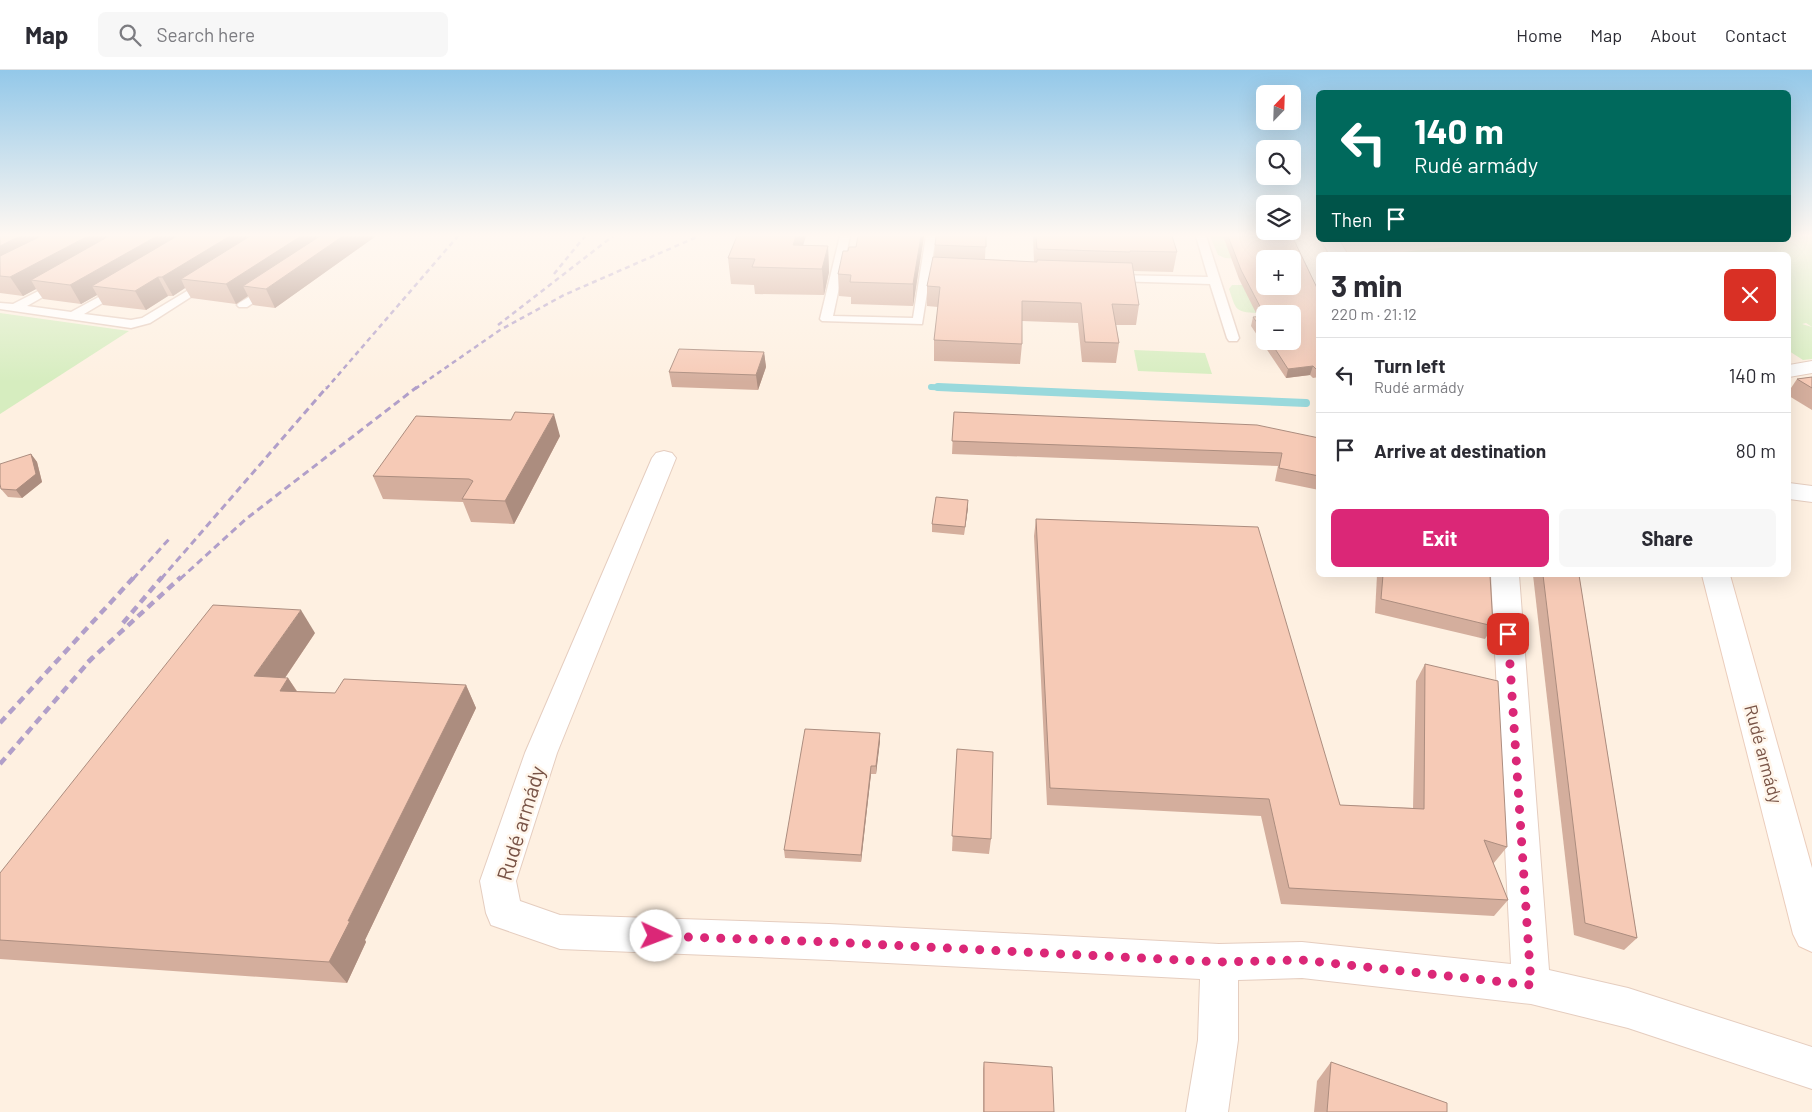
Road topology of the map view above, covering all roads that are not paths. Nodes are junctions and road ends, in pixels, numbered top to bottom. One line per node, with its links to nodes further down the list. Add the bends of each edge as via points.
1 (56, 285): 10 (lane)
2 (126, 285): 11 (lane)
3 (201, 285): 11 (lane, via 139,323)
4 (273, 285): 8 (lane)
5 (834, 285): 6 (lane, via 826,319 918,322)
6 (928, 285)
7 (1216, 285): 12 (lane)
8 (243, 305)
9 (0, 306): 10 (lane)
10 (15, 308): 11 (lane)
11 (74, 316)
12 (1234, 338)
13 (1812, 367): 14 (street)
14 (1791, 371)
15 (664, 458): 21 (street, Rudé armády, via 541,754 498,881 504,913 560,932)
16 (1791, 491): 17 (street)
17 (1812, 494)
18 (1505, 577): 22 (street)
19 (1717, 577): 20 (street, Rudé armády)
20 (1812, 934)
21 (1219, 962): 22 (street, Rudé armády, via 1302,960); 24 (street, via 1218,1040)
22 (1531, 985): 23 (street, Rudé armády, via 1628,1008)
23 (1812, 1068)
24 (1207, 1112)

